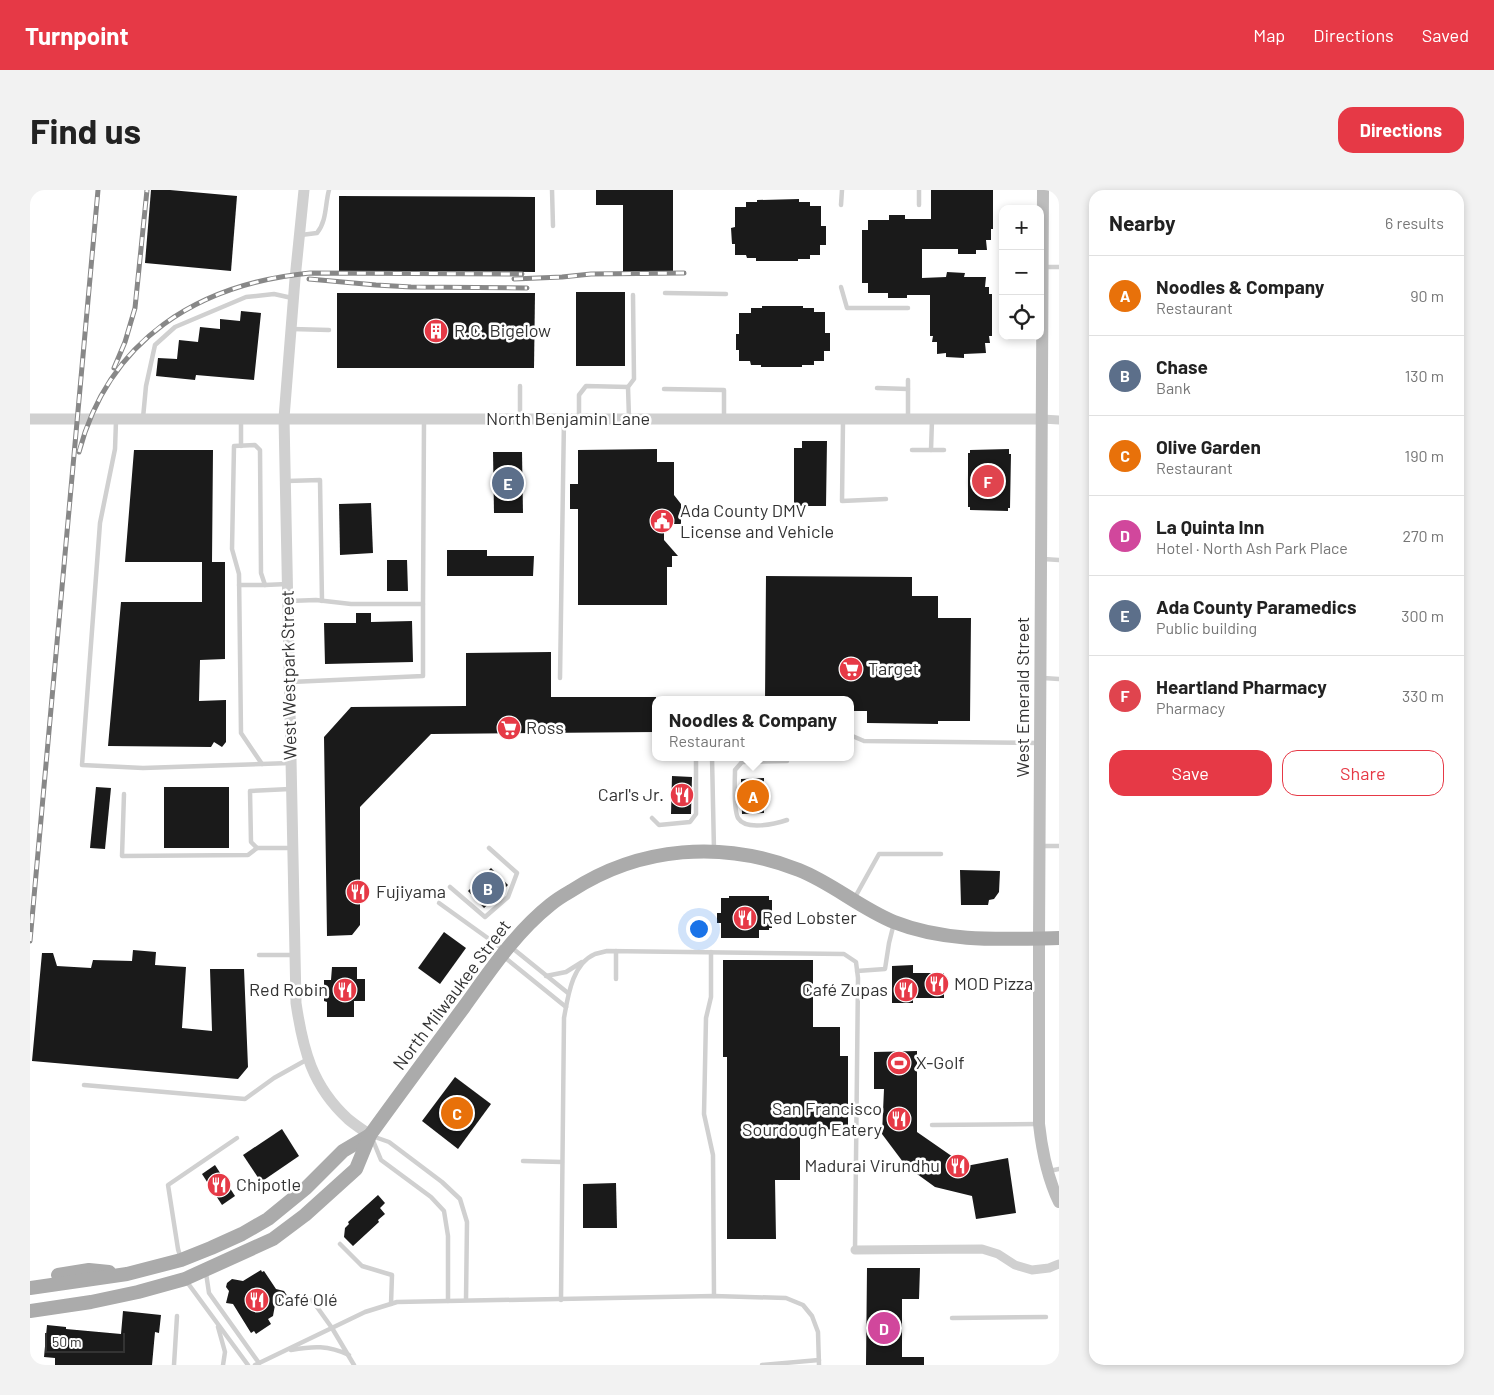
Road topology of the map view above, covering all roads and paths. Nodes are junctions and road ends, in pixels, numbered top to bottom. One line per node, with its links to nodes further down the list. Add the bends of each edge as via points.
1 (304, 190): 10 (street, West Westpark Street)
2 (329, 190): 10 (lane, via 321,227 317,233)
3 (552, 190): 9 (lane)
4 (842, 190): 7 (lane)
5 (919, 190): 8 (lane)
6 (1043, 190): 11 (main road, West Emerald Street)
7 (841, 205)
8 (920, 205)
9 (553, 226)
10 (299, 236): 19 (street, West Westpark Street)
11 (1041, 250)
12 (1044, 267): 13 (lane)
13 (1059, 267)
14 (841, 287): 20 (lane, via 847,308)
15 (665, 293): 16 (lane)
16 (726, 294)
17 (633, 295): 25 (lane, via 634,379)
18 (1041, 295): 40 (main road, West Emerald Street)
19 (293, 298): 21 (street, West Westpark Street); 32 (lane, via 274,294 246,297 175,327 155,345)
20 (908, 308)
21 (291, 329): 22 (lane); 29 (street, West Westpark Street)
22 (328, 330)
23 (908, 380): 28 (lane)
24 (520, 386): 35 (lane)
25 (628, 387): 37 (lane, via 586,386 579,395); 38 (lane)
26 (878, 388): 28 (lane)
27 (664, 389): 39 (lane, via 724,390)
28 (908, 389): 42 (lane)
29 (284, 418): 33 (street, North Benjamin Lane); 34 (street, North Benjamin Lane); 49 (street, West Westpark Street)
30 (30, 419): 31 (street, North Benjamin Lane)
31 (116, 419): 32 (street, North Benjamin Lane); 69 (lane, via 115,449 100,523 82,765 143,768)
32 (143, 419): 33 (street, North Benjamin Lane)
33 (241, 419): 45 (lane)
34 (424, 419): 35 (street, North Benjamin Lane); 58 (lane)
35 (520, 419): 36 (street, North Benjamin Lane)
36 (564, 419): 37 (street, North Benjamin Lane); 59 (lane)
37 (579, 419): 38 (street, North Benjamin Lane)
38 (629, 419): 39 (street, North Benjamin Lane)
39 (724, 419): 41 (street, North Benjamin Lane)
40 (1042, 419): 43 (street, North Benjamin Lane); 44 (street, North Benjamin Lane); 51 (main road, West Emerald Street)
41 (843, 420): 42 (street, North Benjamin Lane); 50 (lane, via 842,500)
42 (908, 420): 43 (street, North Benjamin Lane)
43 (932, 420): 47 (lane)
44 (1059, 420)
45 (241, 446): 54 (lane, via 234,446 232,549); 55 (lane, via 255,445 260,450 261,573)
46 (912, 450): 47 (lane)
47 (930, 450): 48 (lane)
48 (944, 450)
49 (285, 481): 53 (street, West Westpark Street); 57 (lane, via 320,480)
50 (886, 499)
51 (1041, 559): 52 (lane); 60 (main road, West Emerald Street)
52 (1059, 560)
53 (287, 584): 55 (lane); 56 (street, West Westpark Street)
54 (239, 585): 55 (lane); 69 (lane, via 241,732)
55 (265, 585)
56 (288, 600): 57 (lane); 62 (street, West Westpark Street)
57 (322, 600): 58 (lane, via 351,604)
58 (423, 604): 62 (lane, via 423,676)
59 (560, 678)
60 (1040, 678): 61 (lane); 64 (main road, West Emerald Street)
61 (1059, 679)
62 (289, 682): 68 (street, West Westpark Street)
63 (854, 737): 64 (lane, via 864,741)
64 (1040, 743): 74 (main road, West Emerald Street)
65 (696, 761): 72 (lane, via 696,814 690,822 660,825)
66 (712, 761): 79 (lane)
67 (787, 761): 73 (lane, via 742,762 735,770 739,819 746,825 771,825)
68 (291, 762): 69 (lane); 70 (street, West Westpark Street)
69 (262, 764)
70 (292, 789): 76 (lane, via 250,790 251,842); 77 (street, West Westpark Street)
71 (124, 794): 76 (lane, via 122,856 248,855)
72 (652, 818)
73 (787, 820)
74 (1039, 846): 75 (lane); 86 (main road, West Emerald Street)
75 (1059, 846)
76 (257, 848): 77 (lane)
77 (293, 848): 91 (street, West Westpark Street)
78 (489, 848): 81 (lane, via 517,873 508,897 485,917)
79 (714, 852): 82 (main road, North Milwaukee Street, via 776,862 822,881); 87 (main road, North Milwaukee Street, via 672,853 647,858 598,876 550,904)
80 (941, 854): 82 (lane, via 879,854)
81 (450, 887)
82 (853, 900): 84 (main road, North Milwaukee Street)
83 (439, 903): 87 (lane)
84 (895, 922): 86 (main road, North Milwaukee Street, via 945,936); 93 (lane, via 885,969)
85 (1059, 938): 86 (main road, North Milwaukee Street)
86 (1039, 939): 100 (main road, West Emerald Street)
87 (506, 951): 94 (lane); 97 (lane); 102 (main road, North Milwaukee Street)
88 (616, 951): 89 (lane); 92 (lane, via 596,954); 95 (lane)
89 (711, 952): 93 (lane, via 844,954 856,962); 119 (lane, via 704,1114 713,1155)
90 (259, 955): 91 (lane)
91 (295, 955): 98 (street, West Westpark Street, via 296,1003)
92 (585, 960): 94 (lane, via 566,972); 96 (lane)
93 (857, 970): 110 (lane)
94 (546, 976): 96 (lane)
95 (616, 979)
96 (568, 994): 97 (lane)
97 (566, 1007): 105 (lane)
98 (308, 1059): 99 (lane, via 245,1099); 102 (street, West Westpark Street, via 318,1083 334,1104)
99 (84, 1086)
100 (1039, 1124): 101 (lane); 106 (main road, West Emerald Street, via 1041,1142)
101 (932, 1125)
102 (370, 1135): 108 (main road, North Milwaukee Street, via 343,1151 306,1188); 113 (main road, North Milwaukee Street, via 356,1168 305,1215 273,1239); 121 (lane, via 388,1142 460,1199 467,1222); 123 (lane, via 381,1160 431,1197 444,1211 448,1236)
103 (236, 1138): 111 (lane, via 168,1185)
104 (523, 1161): 105 (lane)
105 (562, 1162): 122 (lane)
106 (1053, 1170): 107 (main road, West Emerald Street)
107 (1059, 1202)
108 (268, 1219): 111 (main road, North Milwaukee Street); 116 (main road, via 261,1231 202,1262)
109 (340, 1244): 124 (lane, via 362,1266 392,1275)
110 (855, 1250): 112 (street, via 982,1249 1032,1270)
111 (181, 1260): 114 (main road, North Milwaukee Street); 118 (main road, via 171,1273)
112 (1059, 1264)
113 (206, 1270): 116 (main road, North Milwaukee Street); 134 (lane, via 209,1293)
114 (127, 1274): 115 (main road, via 89,1270); 117 (main road, North Milwaukee Street)
115 (30, 1279)
116 (185, 1279): 118 (main road, North Milwaukee Street); 129 (lane)
117 (30, 1288)
118 (118, 1296): 125 (main road, North Milwaukee Street)
119 (714, 1296): 122 (lane); 133 (lane, via 786,1298 803,1305 812,1316 818,1332)
120 (312, 1300): 130 (lane)
121 (466, 1300): 122 (lane); 123 (lane)
122 (561, 1300)
123 (448, 1301): 124 (lane)
124 (391, 1304): 130 (lane)
125 (30, 1311)
126 (177, 1316): 135 (lane)
127 (1046, 1317): 128 (lane)
128 (952, 1318)
129 (216, 1323): 136 (lane, via 225,1352); 137 (lane)
130 (332, 1328): 131 (lane); 132 (lane)
131 (284, 1351): 132 (lane, via 326,1347); 134 (lane)
132 (348, 1355): 138 (lane)
133 (819, 1362): 139 (lane)
134 (257, 1364)
135 (174, 1365)
136 (223, 1365)
137 (248, 1365)
138 (354, 1365)
139 (762, 1365)

